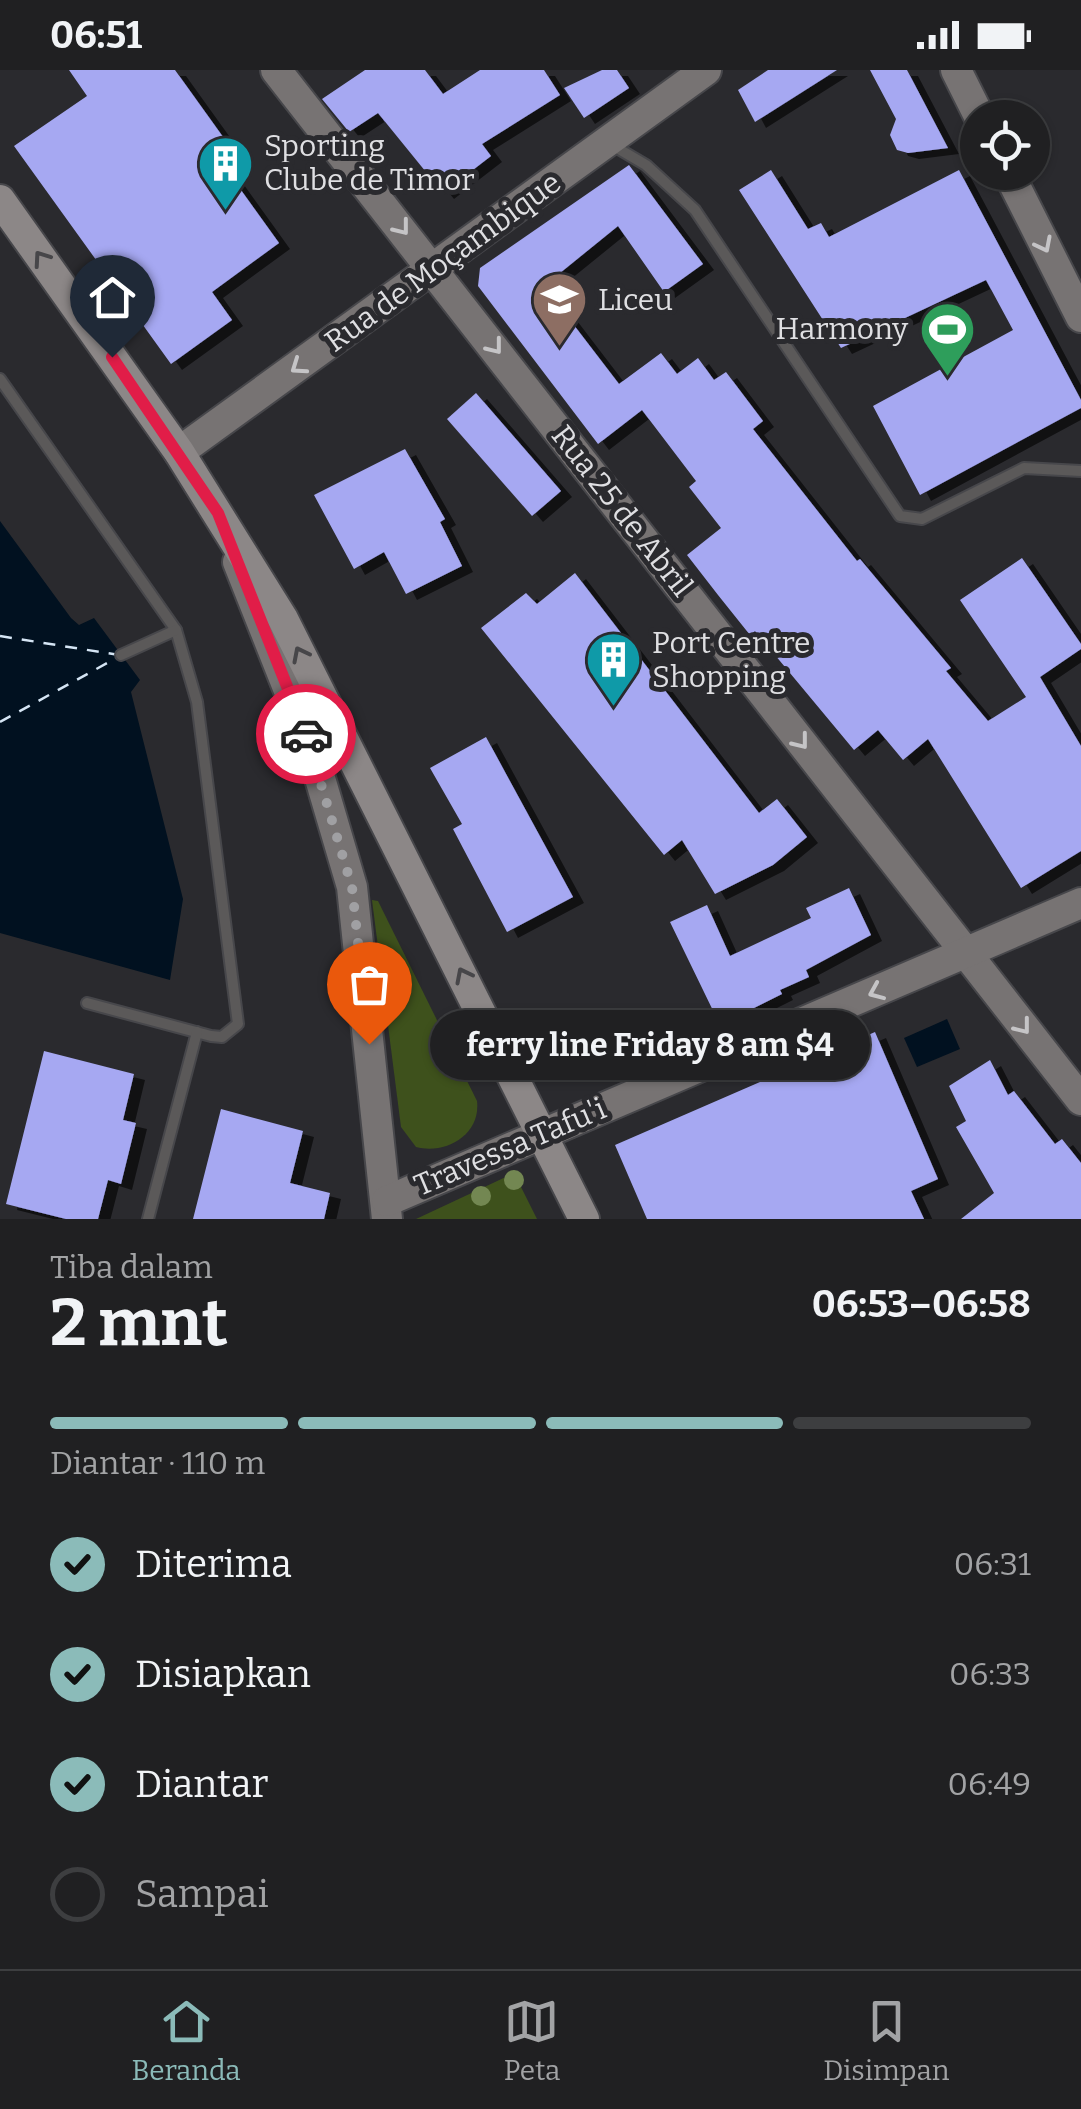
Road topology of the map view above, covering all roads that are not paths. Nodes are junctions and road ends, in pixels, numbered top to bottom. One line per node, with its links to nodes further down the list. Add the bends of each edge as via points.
1 (276, 70): 8 (street, Rua 25 de Abril, one-way to 8)
2 (706, 70): 5 (street, Rua de Moçambique)
3 (956, 70): 4 (street)
4 (971, 100)
5 (608, 143): 8 (street, Rua de Moçambique); 12 (lane, via 646,165 695,210 900,516 922,519 1024,468)
6 (1017, 190): 9 (street, one-way to 9)
7 (0, 200): 11 (main road, one-way to 7)
8 (435, 270): 11 (street, Rua de Moçambique, one-way to 11); 17 (street, Rua 25 de Abril, one-way to 17)
9 (1081, 317)
10 (0, 379): 14 (lane)
11 (179, 452): 13 (main road)
12 (1081, 470)
13 (218, 513): 21 (main road, one-way to 13, via 282,618); 22 (street, via 309,741 352,887)
14 (176, 630): 15 (lane); 19 (lane, via 198,702 238,1024 222,1037)
15 (121, 655)
16 (1081, 903): 17 (street, Travessa Tafu'i)
17 (966, 954): 20 (street, Rua 25 de Abril, one-way to 20); 21 (street, Travessa Tafu'i, one-way to 21)
18 (87, 1002): 19 (lane)
19 (196, 1032): 23 (lane)
20 (1081, 1100)
21 (544, 1133): 22 (street, Travessa Tafu'i); 24 (main road)
22 (387, 1210)
23 (148, 1219)
24 (584, 1219)

